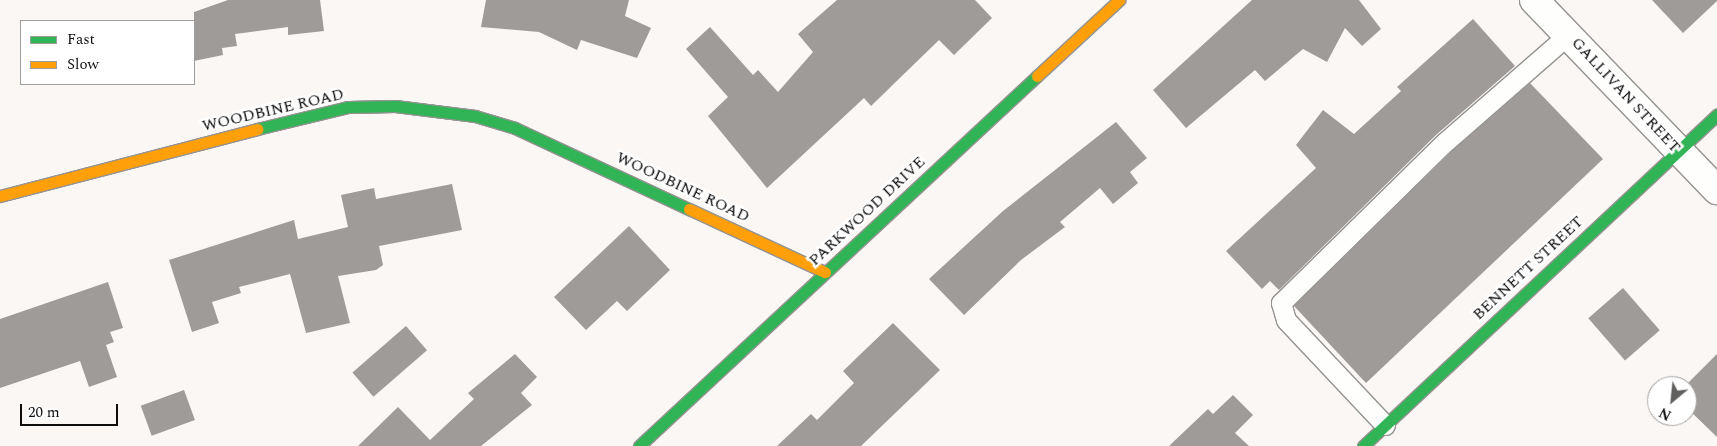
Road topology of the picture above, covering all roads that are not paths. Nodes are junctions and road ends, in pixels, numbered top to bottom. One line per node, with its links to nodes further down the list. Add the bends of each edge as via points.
1 (1119, 0): 8 (street, PARKWOOD DRIVE)
2 (1534, 0): 3 (street, GALLIVAN STREET)
3 (1569, 34): 5 (street, GALLIVAN STREET); 9 (lane, via 1444,143 1285,294 1281,312 1286,320)
4 (1717, 115): 5 (street, BENNETT STREET)
5 (1679, 151): 6 (street, GALLIVAN STREET); 9 (street, BENNETT STREET)
6 (1717, 190)
7 (0, 196): 8 (street, WOODBINE ROAD, via 290,120 348,107 395,106 475,116 515,128)
8 (825, 272): 10 (street, PARKWOOD DRIVE)
9 (1385, 425): 11 (street, BENNETT STREET)
10 (639, 446)
11 (1363, 446)

